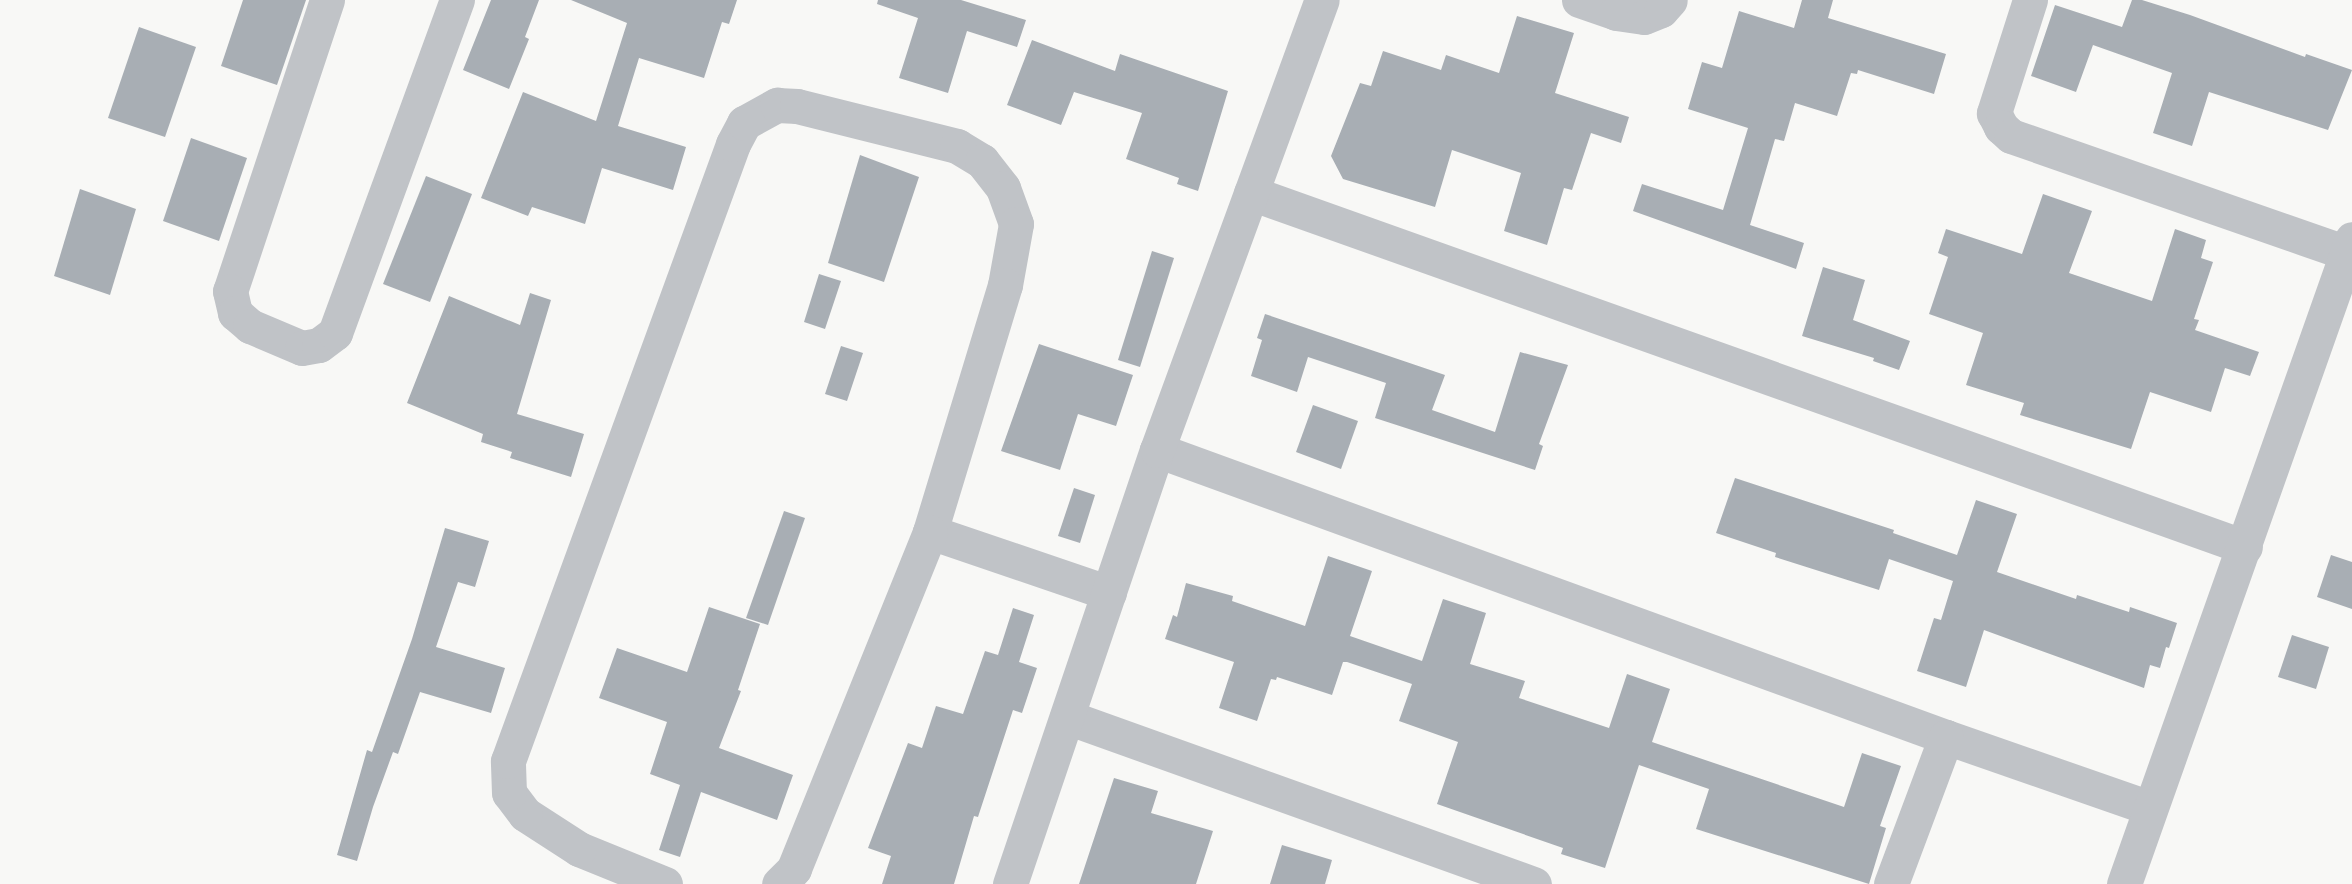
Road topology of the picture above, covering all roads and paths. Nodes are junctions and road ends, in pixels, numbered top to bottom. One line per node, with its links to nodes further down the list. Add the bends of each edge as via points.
1 (327, 0): 2 (street, via 230,291 235,313 250,326 302,348 319,345 335,333)
2 (457, 0)
3 (1322, 0): 7 (street)
4 (1579, 0): 5 (street, via 1644,17)
5 (1670, 0)
6 (2030, 0): 8 (street, via 1994,113 2011,136)
7 (1251, 193): 9 (street); 11 (street)
8 (2350, 246): 11 (street)
9 (1157, 450): 12 (street); 14 (street)
10 (930, 532): 12 (street); 16 (street, via 1005,285 1016,224 1003,188 982,161 957,146 777,105 744,122 733,144 508,761 509,793 525,814 579,849); 17 (street, via 794,869)
11 (2245, 547): 15 (street)
12 (1109, 593): 13 (street)
13 (1067, 717): 18 (street); 19 (street)
14 (1946, 737): 15 (street); 20 (street)
15 (2151, 808): 21 (street)
16 (665, 884)
17 (779, 884)
18 (1010, 884)
19 (1534, 884)
20 (1891, 884)
21 (2124, 884)

